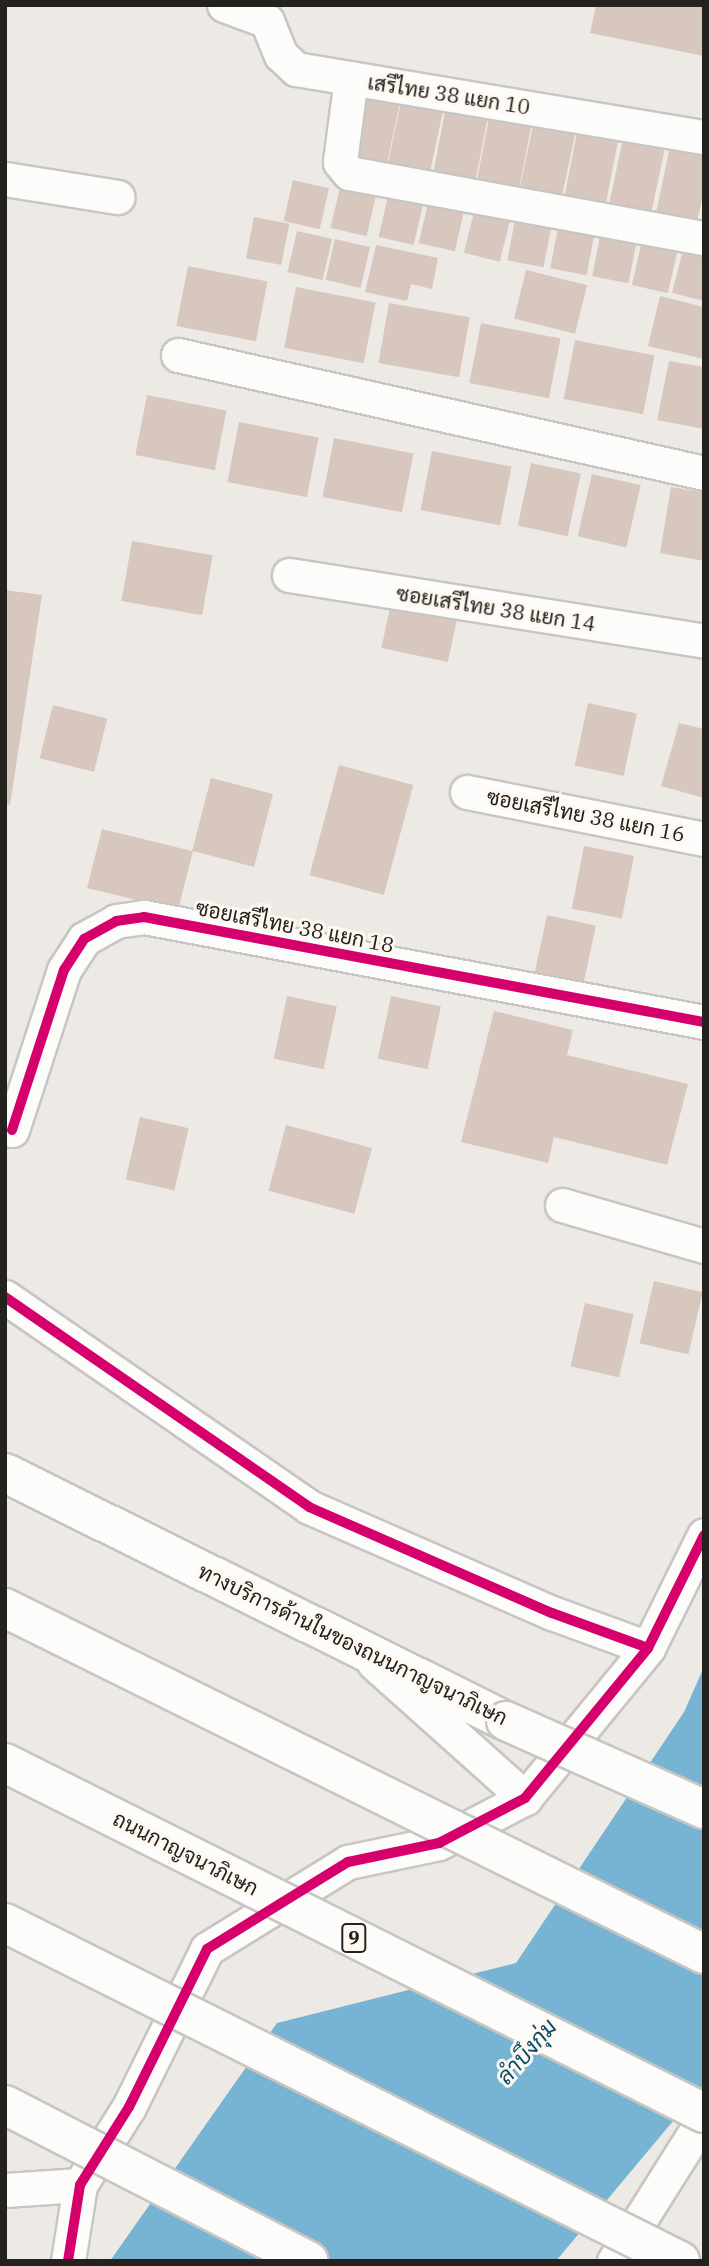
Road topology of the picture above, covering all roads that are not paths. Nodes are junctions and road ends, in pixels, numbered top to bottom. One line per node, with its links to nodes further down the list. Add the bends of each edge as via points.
1 (224, 5): 2 (street, เสรีไทย 38 แยก 10, via 267,21 281,55 296,69)
2 (351, 78): 3 (street, เสรีไทย 38 แยก 10); 6 (street, via 340,162 349,173)
3 (704, 137)
4 (5, 179): 5 (street)
5 (118, 197)
6 (704, 238)
7 (178, 355): 8 (street)
8 (704, 473)
9 (289, 575): 10 (street, ซอยเสรีไทย 38 แยก 14)
10 (704, 642)
11 (467, 792): 12 (street, ซอยเสรีไทย 38 แยก 16)
12 (704, 839)
13 (704, 1022): 14 (street, ซอยเสรีไทย 38 แยก 18, via 144,917 116,921 84,939 64,970)
14 (12, 1130)
15 (562, 1205): 16 (street)
16 (704, 1246)
17 (5, 1297): 22 (street, via 309,1507 552,1613)
18 (5, 1473): 21 (main road, ทางบริการด้านในของถนนกาญจนาภิเษก)
19 (704, 1535): 22 (street)
20 (5, 1608): 27 (main road, bridge)
21 (354, 1645): 24 (street); 25 (main road, ทางบริการด้านในของถนนกาญจนาภิเษก, bridge, via 506,1721)
22 (648, 1648): 24 (street)
23 (5, 1763): 29 (main road, ถนนกาญจนาภิเษก / 9, bridge)
24 (525, 1798): 30 (street, via 439,1843 348,1862 208,1949 129,2107)
25 (704, 1809)
26 (5, 1923): 35 (main road, bridge)
27 (704, 1954)
28 (5, 2105): 33 (main road, bridge)
29 (704, 2116): 34 (street)
30 (80, 2185): 31 (street); 32 (street)
31 (5, 2190)
32 (68, 2261)
33 (308, 2261)
34 (614, 2261)
35 (680, 2261)

